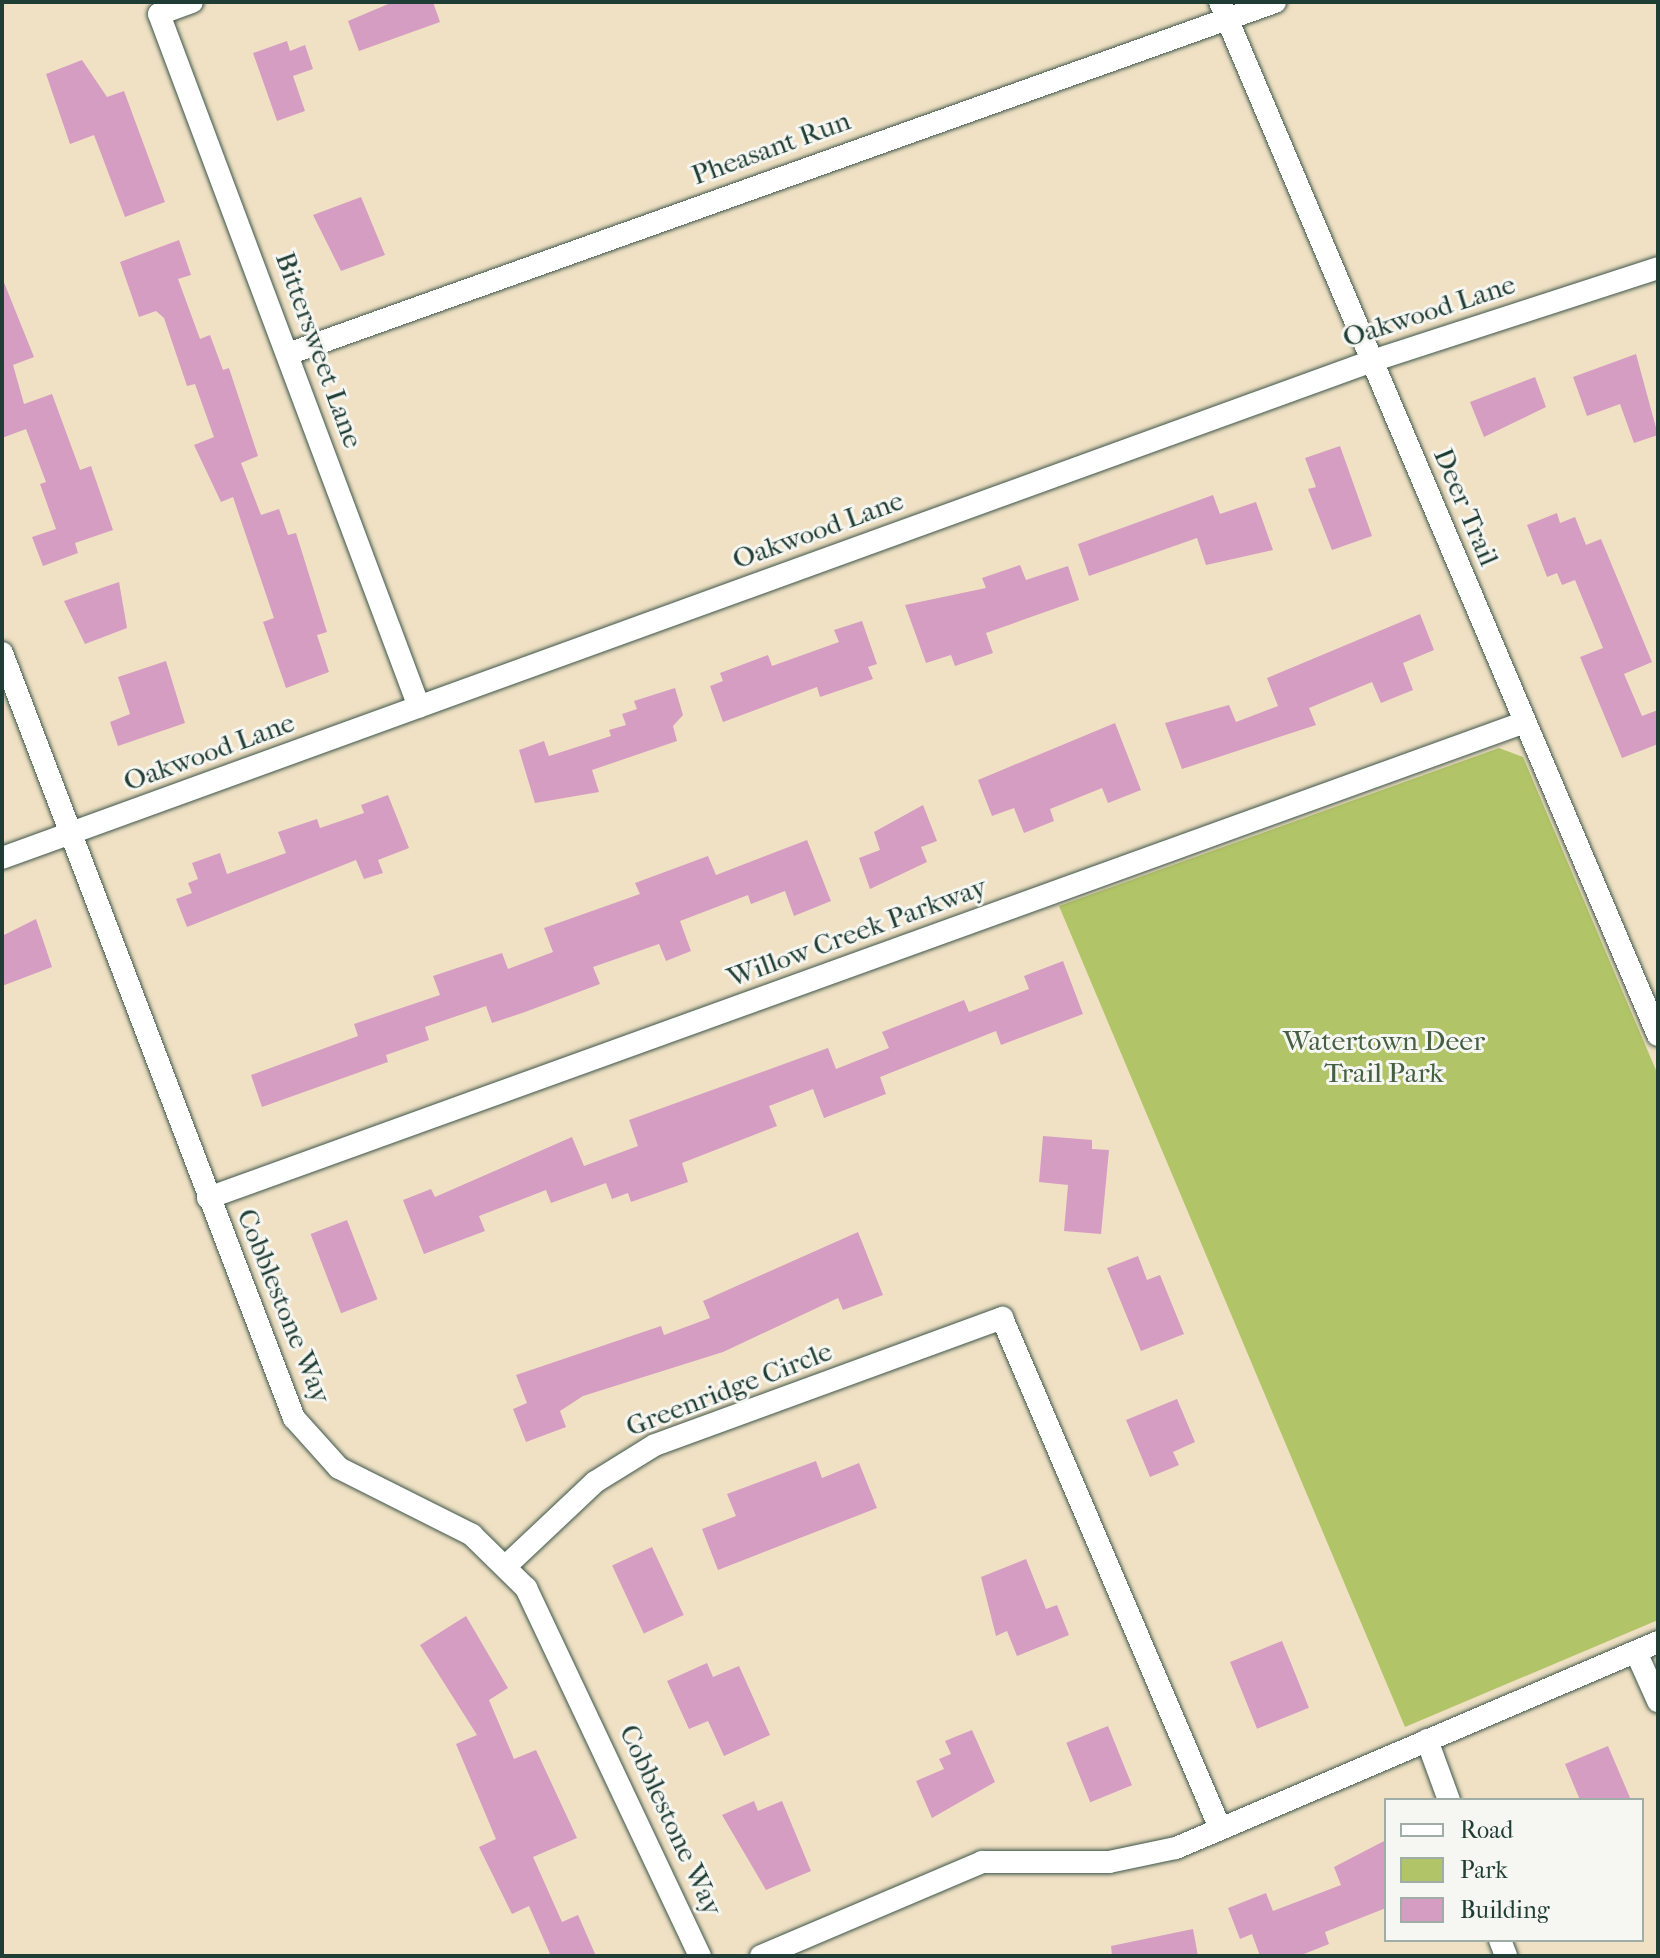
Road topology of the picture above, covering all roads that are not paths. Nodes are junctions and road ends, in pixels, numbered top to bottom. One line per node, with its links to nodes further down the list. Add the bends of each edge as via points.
1 (192, 2): 5 (street, Bittersweet Lane, via 159,14)
2 (1275, 2): 3 (street, Pheasant Run)
3 (1223, 10): 5 (street, Pheasant Run); 6 (street, Deer Trail)
4 (1658, 268): 6 (street, Oakwood Lane)
5 (288, 354): 8 (street, Bittersweet Lane)
6 (1372, 361): 8 (street, Oakwood Lane); 9 (street, Deer Trail)
7 (2, 653): 10 (street, Cobblestone Way)
8 (419, 707): 10 (street, Oakwood Lane)
9 (1525, 722): 12 (street, Deer Trail); 13 (street, Willow Creek Parkway)
10 (70, 834): 11 (street, Oakwood Lane); 13 (street, Cobblestone Way)
11 (2, 858)
12 (1658, 1035)
13 (208, 1198): 14 (street, Cobblestone Way, via 280,1388 314,1445 371,1488 472,1535)
14 (507, 1565): 20 (street, Greenridge Circle, via 595,1482 655,1445 1002,1318); 21 (street, Cobblestone Way, via 553,1634)
15 (1658, 1642): 16 (street)
16 (1636, 1652): 17 (street); 18 (street)
17 (1658, 1701)
18 (1427, 1740): 19 (street); 20 (street)
19 (1448, 1798)
20 (1220, 1828): 22 (street, via 1144,1857 982,1862)
21 (700, 1956)
22 (761, 1956)

